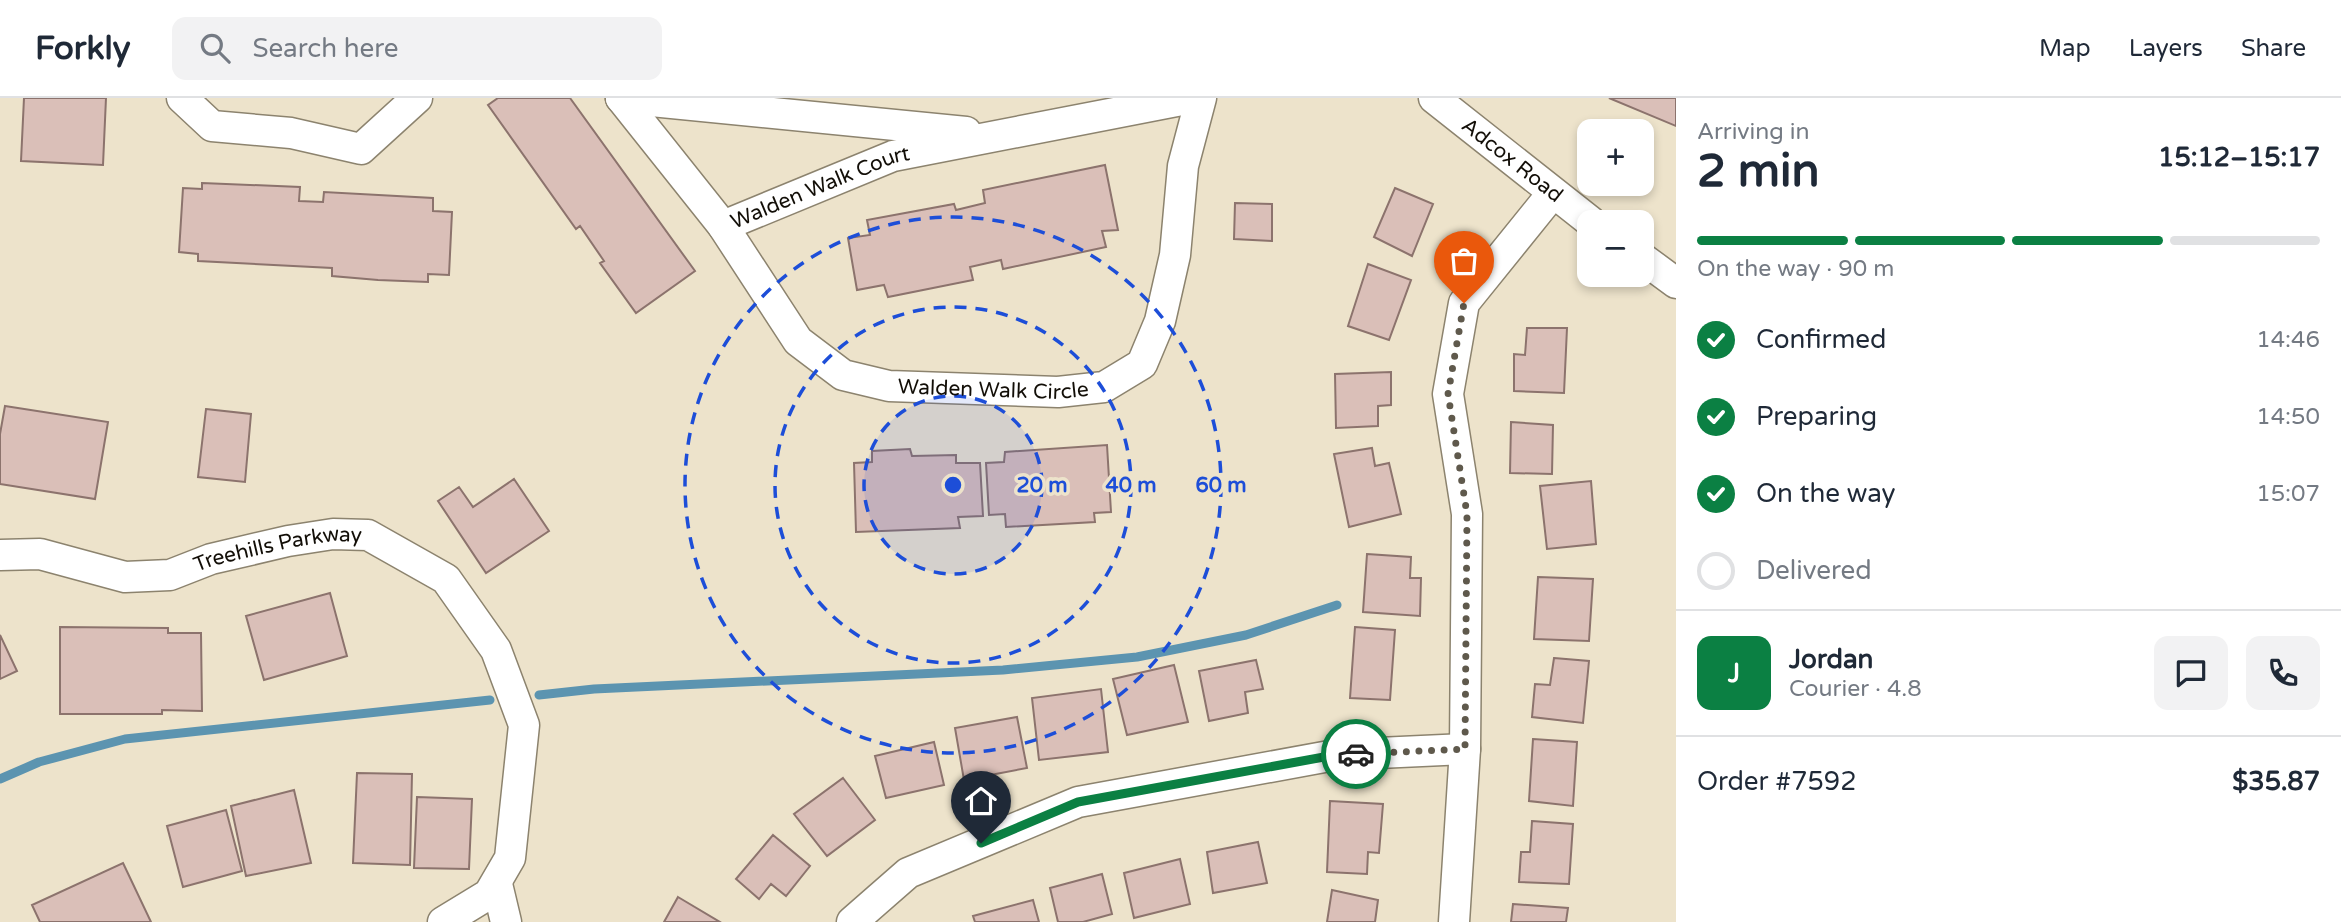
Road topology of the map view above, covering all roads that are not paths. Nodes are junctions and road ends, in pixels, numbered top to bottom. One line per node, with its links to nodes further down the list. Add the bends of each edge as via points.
1 (182, 98): 2 (street, via 212,126 291,133 361,149)
2 (417, 98)
3 (621, 98): 7 (street, Walden Walk Court); 10 (street, Walden Walk Court)
4 (1192, 98): 7 (street, Walden Walk Court)
5 (1201, 98): 10 (street, Walden Walk Circle, via 1183,166 1175,255 1160,321 1142,364 1104,387 1058,391 889,386 843,375 798,341)
6 (1434, 98): 8 (street, Adcox Road)
7 (999, 135): 10 (street, Walden Walk Court, via 894,156)
8 (1552, 194): 9 (street, Adcox Road); 14 (street, via 1464,303 1448,394 1467,514)
9 (1577, 212)
10 (723, 226)
11 (1654, 267): 12 (street)
12 (1676, 283)
13 (0, 555): 15 (street, Treehills Parkway, via 40,554 125,577 170,575 211,559 288,541 333,534 368,535 446,579 496,650 524,725 510,858)
14 (1465, 749): 18 (street, via 1335,755 1078,802 908,873); 19 (street)
15 (497, 884): 16 (street, Treehills Parkway, via 489,894); 17 (street)
16 (443, 922)
17 (506, 922)
18 (852, 922)
19 (1454, 922)

